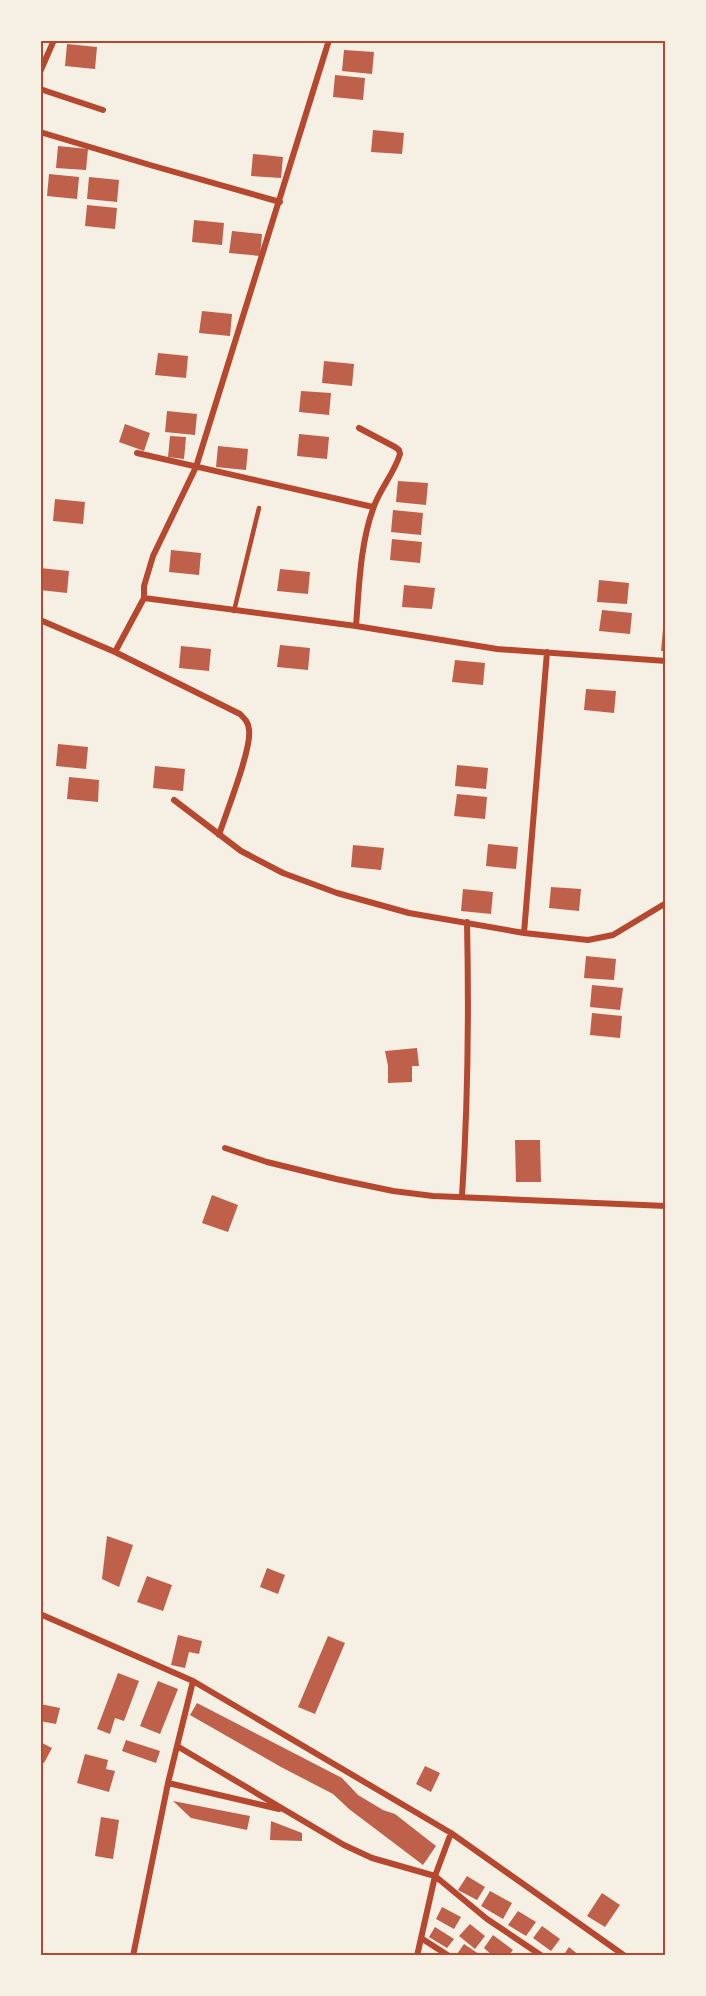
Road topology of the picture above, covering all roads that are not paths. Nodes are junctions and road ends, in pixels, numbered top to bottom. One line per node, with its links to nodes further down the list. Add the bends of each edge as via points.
1 (54, 40): 3 (street)
2 (329, 40): 7 (street)
3 (40, 72)
4 (40, 89): 5 (street)
5 (103, 110)
6 (40, 132): 7 (street)
7 (280, 202): 10 (street)
8 (359, 428): 11 (street, via 395,447 400,454)
9 (137, 453): 10 (street)
10 (196, 467): 11 (street); 13 (street, via 153,556)
11 (373, 507): 16 (street)
12 (259, 508): 14 (lane)
13 (144, 598): 14 (street); 17 (street)
14 (234, 611): 16 (street)
15 (40, 620): 17 (street)
16 (357, 626): 18 (street, via 497,649)
17 (115, 652): 21 (street, via 246,720 249,737)
18 (547, 652): 19 (street); 24 (street)
19 (666, 661)
20 (174, 800): 21 (street)
21 (219, 835): 23 (street, via 283,873 337,892 409,913)
22 (666, 903): 24 (street, via 613,935 588,940)
23 (467, 922): 24 (street); 26 (street, via 469,1019)
24 (524, 933)
25 (225, 1148): 26 (street, via 381,1189)
26 (462, 1196): 27 (street)
27 (666, 1206)
28 (40, 1614): 29 (street)
29 (193, 1681): 30 (street); 33 (street)
30 (177, 1746): 31 (street); 32 (street)
31 (168, 1784): 32 (street); 36 (street)
32 (286, 1811): 34 (street, via 372,1858)
33 (451, 1833): 34 (street); 40 (street)
34 (435, 1876): 35 (street); 39 (street, via 487,1919)
35 (421, 1938): 37 (street); 38 (street)
36 (133, 1956)
37 (417, 1956)
38 (449, 1956)
39 (542, 1956)
40 (625, 1956)

